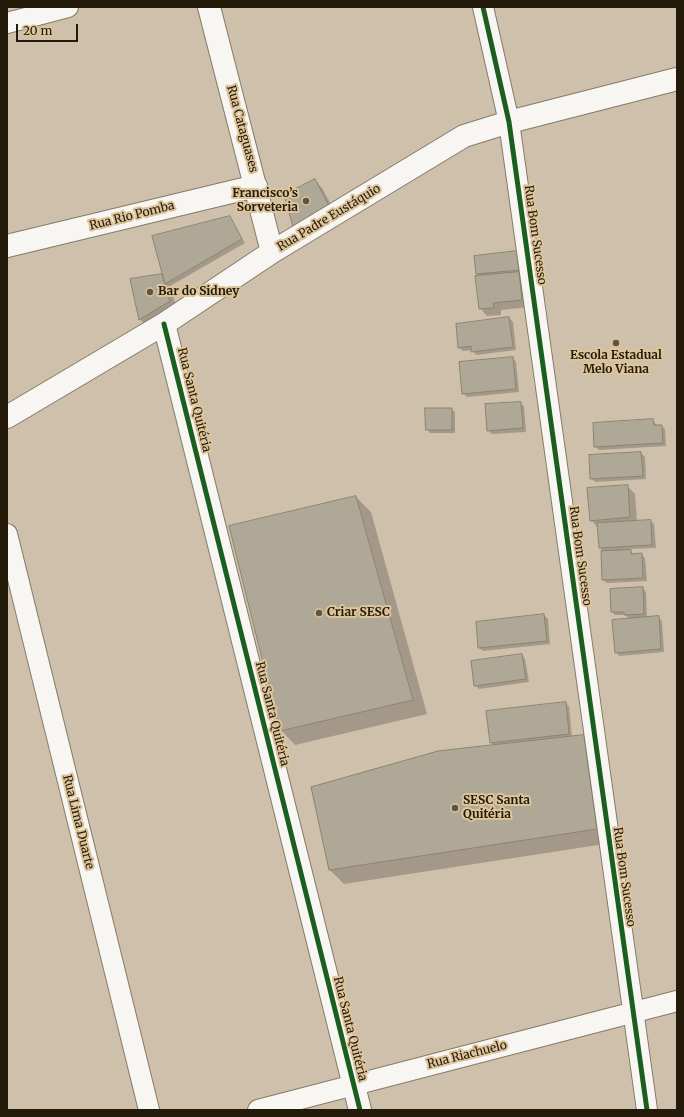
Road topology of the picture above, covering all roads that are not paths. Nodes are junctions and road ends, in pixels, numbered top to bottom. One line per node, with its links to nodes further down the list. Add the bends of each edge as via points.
1 (68, 7): 4 (street)
2 (209, 7): 7 (main road, Rua Cataguases)
3 (483, 7): 6 (street, Rua Bom Sucesso)
4 (7, 23)
5 (677, 78): 6 (main road, Rua Padre Eustáquio)
6 (509, 122): 9 (main road, Rua Padre Eustáquio, via 464,136); 14 (street, Rua Bom Sucesso)
7 (256, 186): 8 (main road, Rua Rio Pomba); 9 (main road, Rua Cataguases)
8 (7, 246)
9 (272, 252): 10 (main road, Rua Padre Eustáquio)
10 (164, 324): 11 (main road, Rua Padre Eustáquio); 15 (main road, Rua Santa Quitéria)
11 (7, 417)
12 (7, 534): 16 (street, Rua Lima Duarte)
13 (677, 1001): 14 (street, Rua Riachuelo)
14 (633, 1012): 15 (street, Rua Riachuelo); 19 (street, Rua Bom Sucesso)
15 (353, 1085): 17 (street, Rua Riachuelo); 18 (main road, Rua Santa Quitéria)
16 (150, 1110)
17 (258, 1110)
18 (360, 1110)
19 (647, 1110)

